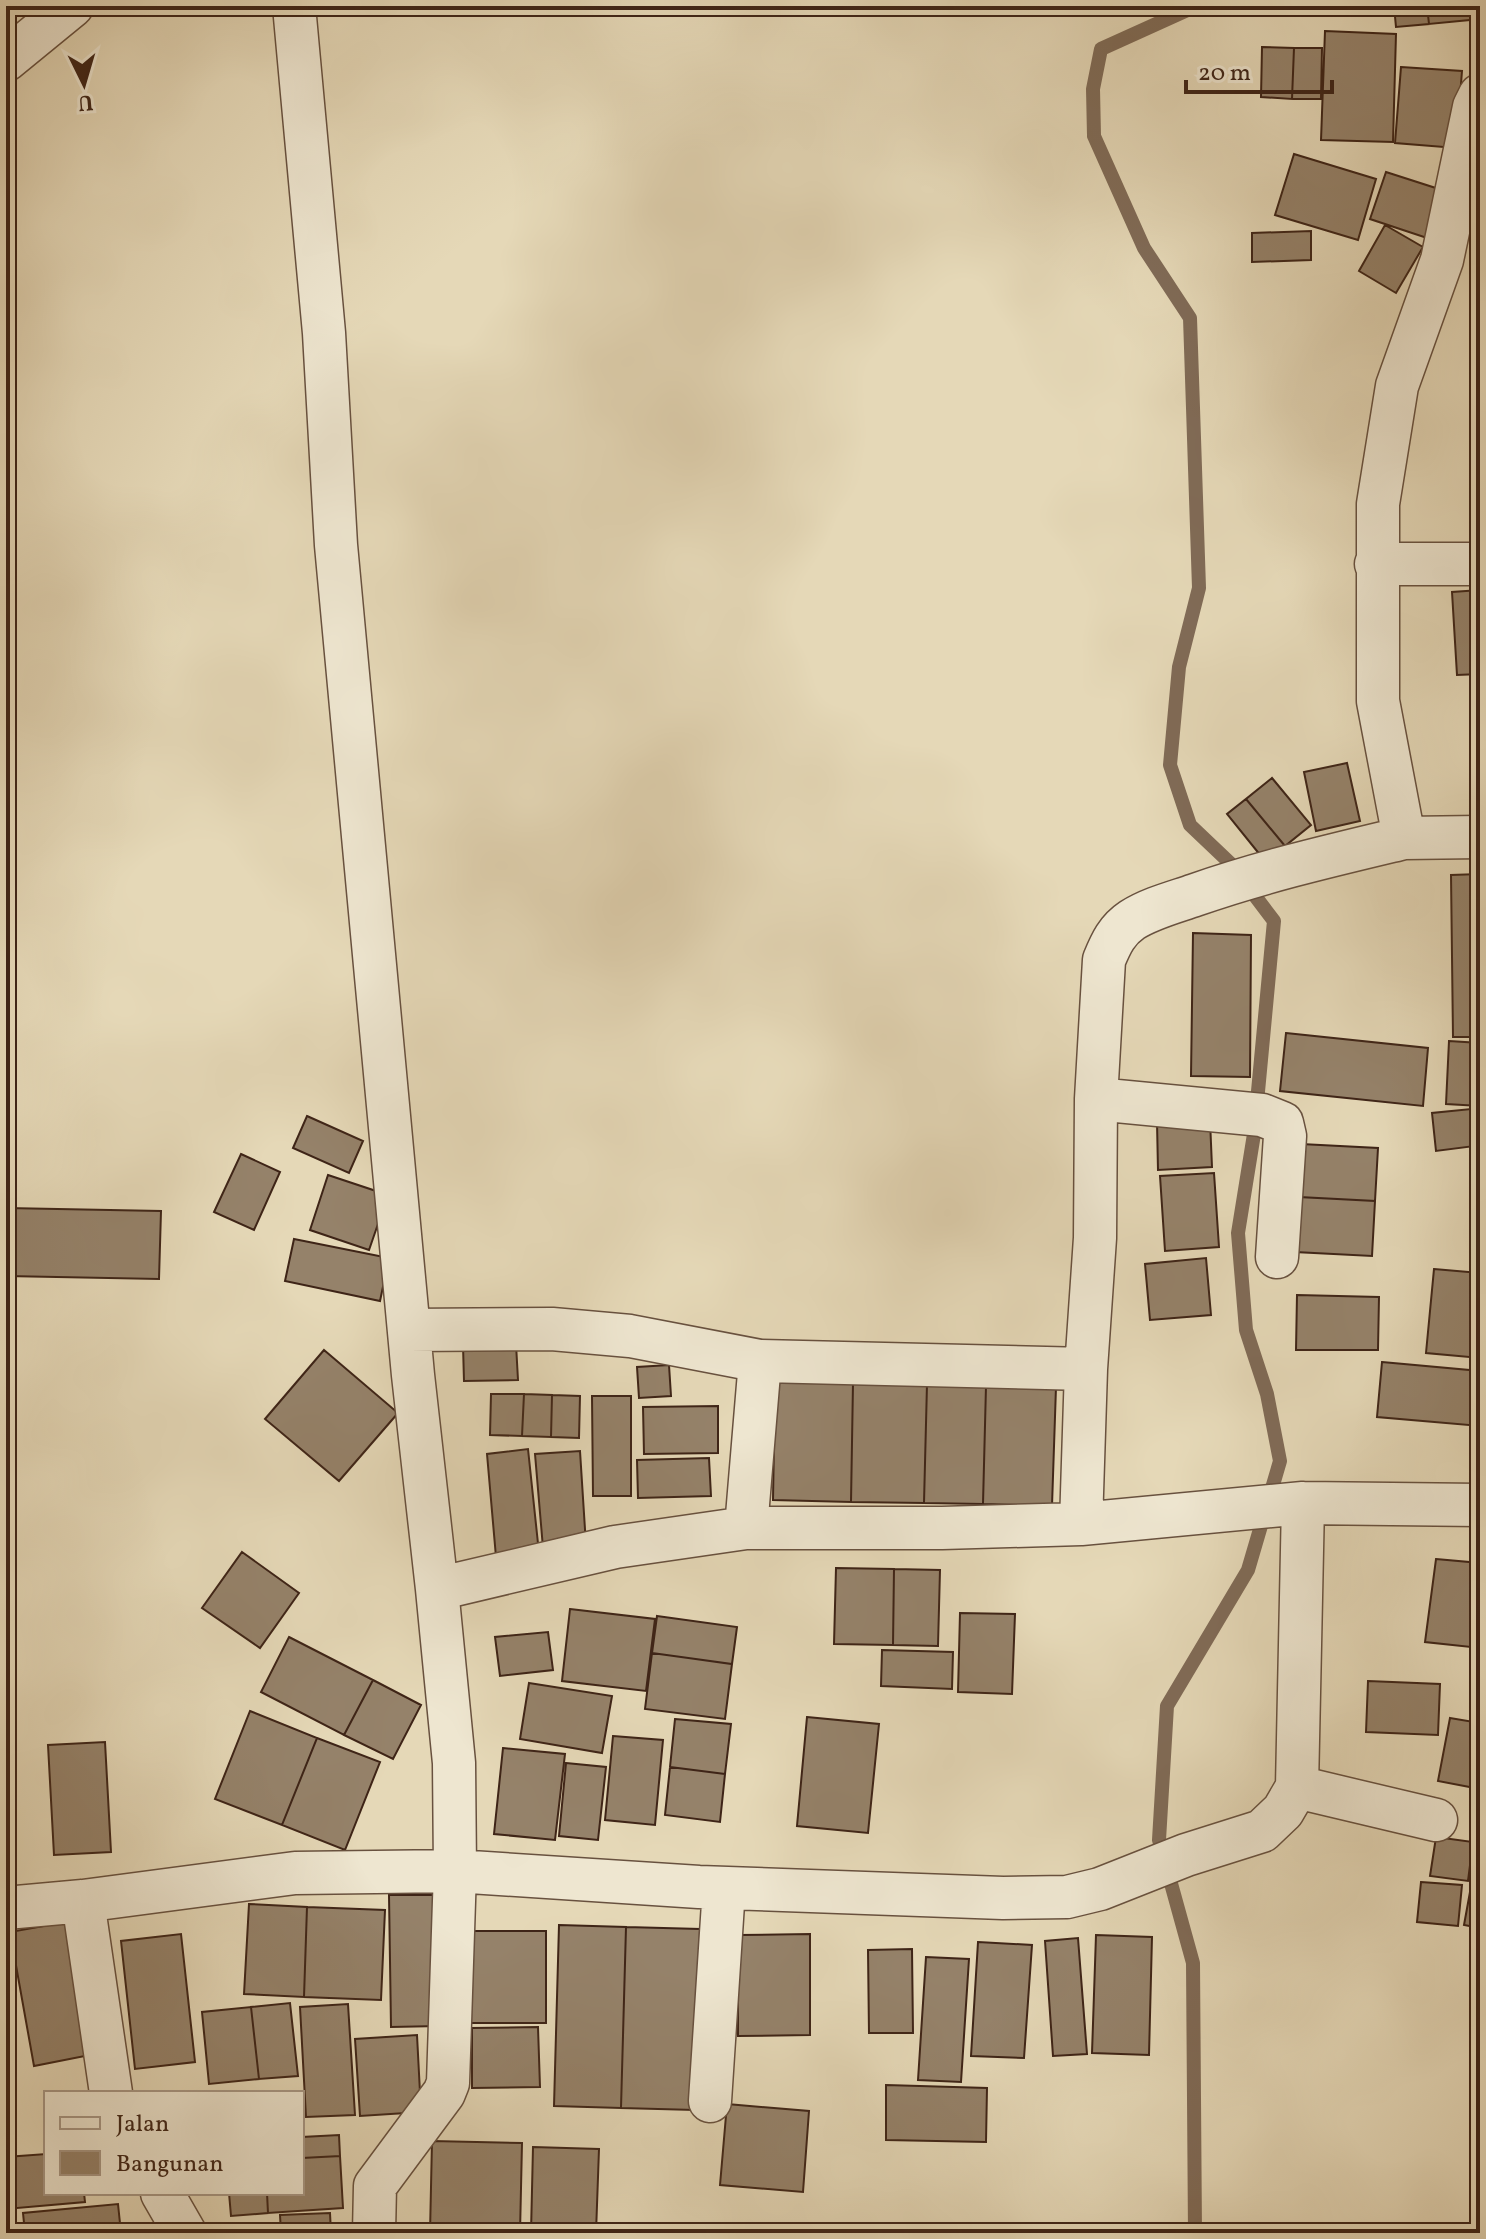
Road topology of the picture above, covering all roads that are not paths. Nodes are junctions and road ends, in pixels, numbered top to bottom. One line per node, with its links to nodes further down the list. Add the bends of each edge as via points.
1 (72, 6): 3 (street)
2 (294, 6): 11 (street, via 324,333 336,545)
3 (6, 60)
4 (1480, 95): 5 (street, via 1442,260 1397,386 1378,504)
5 (1376, 564): 6 (street); 8 (street, via 1378,701)
6 (1480, 564)
7 (1480, 837): 8 (street)
8 (1404, 838): 9 (street, via 1266,871 1132,921 1112,939 1104,960)
9 (1096, 1099): 10 (street, via 1253,1115 1282,1123); 13 (street, via 1095,1238)
10 (1277, 1257)
11 (409, 1330): 12 (street, via 552,1329 630,1336); 18 (street)
12 (760, 1361): 13 (street); 17 (street)
13 (1086, 1369): 16 (street)
14 (1296, 1503): 15 (street); 16 (street); 19 (street)
15 (1480, 1505)
16 (1081, 1524): 17 (street)
17 (746, 1528): 18 (street, via 615,1547)
18 (437, 1589): 21 (street, via 454,1763)
19 (1297, 1787): 20 (street); 22 (street, via 1262,1831 1067,1897)
20 (1436, 1820)
21 (455, 1871): 22 (street); 23 (street, via 295,1873); 29 (street, via 448,2083 375,2186)
22 (724, 1888): 26 (street)
23 (83, 1901): 24 (street); 25 (street)
24 (6, 1908)
25 (111, 2091)
26 (710, 2101)
27 (163, 2195): 28 (street)
28 (185, 2233)
29 (374, 2233)

